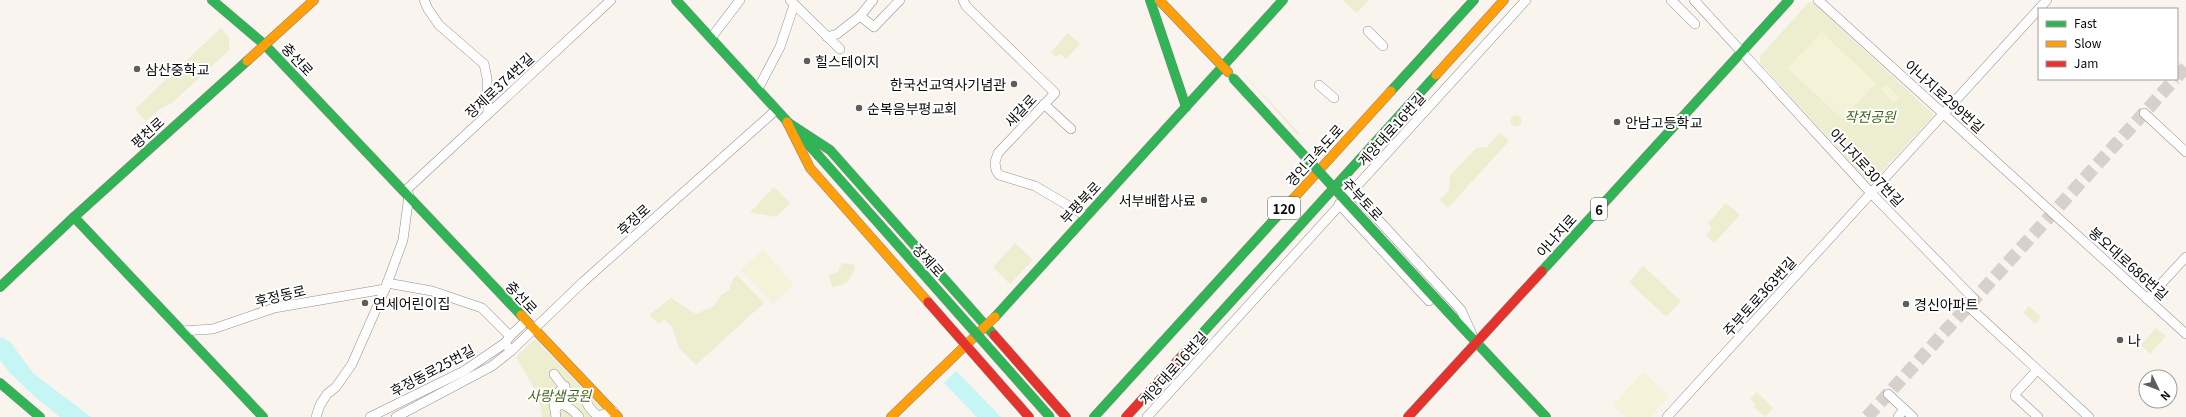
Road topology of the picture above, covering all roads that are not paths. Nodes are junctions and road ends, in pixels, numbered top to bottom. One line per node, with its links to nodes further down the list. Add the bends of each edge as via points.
1 (212, 0): 29 (main road, 충선로)
2 (314, 0): 29 (main road, 평천로)
3 (424, 0): 40 (street, via 439,25 484,64)
4 (611, 0): 40 (street, 장제로374번길)
5 (676, 0): 28 (main road, 장제로)
6 (740, 0): 28 (street)
7 (873, 0): 24 (street)
8 (900, 0): 24 (street, via 874,27)
9 (963, 0): 37 (street, 새갈로, via 966,6 1055,93)
10 (1150, 0): 38 (main road)
11 (1159, 0): 33 (main road, 주부토로)
12 (1283, 0): 33 (main road, 부평북로)
13 (1474, 0): 92 (main road, 경인고속도로 / 120)
14 (1504, 0): 93 (main road, 120)
15 (1526, 0): 46 (street, 계양대로16번길)
16 (1671, 0): 25 (street)
17 (1694, 0): 32 (street, 아나지로307번길)
18 (1789, 0): 32 (main road, 아나지로 / 6)
19 (1818, 0): 42 (street, 아나지로299번길)
20 (2047, 0): 22 (street, 주부토로363번길)
21 (792, 3): 27 (street); 35 (street, via 780,47)
22 (2040, 8)
23 (2038, 10): 42 (street, 주부토로363번길)
24 (860, 16): 27 (street, via 837,34)
25 (1695, 24)
26 (1368, 31): 30 (street)
27 (827, 37): 31 (street)
28 (711, 38): 35 (main road, 장제로)
29 (265, 45): 47 (main road, 충선로); 52 (main road, 평천로)
30 (1383, 46)
31 (840, 49)
32 (1742, 52): 48 (street, 아나지로307번길); 65 (main road, 아나지로 / 6)
33 (1223, 67): 38 (main road, 부평북로); 65 (main road, 주부토로, bridge)
34 (1319, 85): 36 (street)
35 (758, 90): 39 (main road, 장제로)
36 (1334, 98)
37 (1044, 104): 44 (street); 53 (street, 새갈로, via 998,154 996,170 1004,178 1035,186)
38 (1186, 107): 53 (main road, 부평북로)
39 (776, 110): 43 (main road, 장제로); 61 (street, 후정로, via 583,282)
40 (488, 113): 47 (street, 장제로374번길)
41 (2144, 113): 45 (street)
42 (1943, 114): 48 (street, 주부토로363번길); 51 (street, 아나지로299번길)
43 (787, 122): 60 (main road, 장제로, via 830,150); 66 (main road, 장제로, via 810,168); 90 (main road, 장제로, bridge)
44 (1071, 129)
45 (2186, 152)
46 (1352, 192): 49 (street, 계양대로16번길); 50 (street)
47 (407, 193): 56 (street, via 403,240); 59 (main road, 충선로)
48 (1871, 193): 68 (street, 아나지로307번길); 97 (street, 주부토로363번길)
49 (1339, 204): 54 (street); 94 (street, 계양대로16번길)
50 (1364, 204): 54 (street, via 1352,206); 65 (street, via 1461,310)
51 (2053, 213): 58 (street, 봉오대로686번길)
52 (74, 216): 57 (main road, 평천로); 62 (main road)
53 (1086, 216): 60 (main road, 부평북로)
54 (1351, 217): 65 (street, via 1449,322)
55 (2186, 257): 58 (street)
56 (386, 286): 62 (street, 후정동로, via 274,308 213,329); 64 (street, via 432,291 482,308); 82 (street, via 352,364 336,386 326,394)
57 (0, 287)
58 (2147, 299): 63 (street, 봉오대로686번길)
59 (526, 322): 61 (main road, 충선로); 64 (street)
60 (986, 327): 66 (main road, 부평북로); 91 (main road, 장제로)
61 (534, 330): 67 (street, 후정로); 72 (main road, 충선로)
62 (182, 331): 81 (main road)
63 (2186, 334)
64 (508, 340): 67 (street); 83 (street, 후정동로25번길, via 464,371)
65 (1476, 342): 95 (main road, 아나지로 / 6); 96 (main road, 주부토로)
66 (967, 346): 88 (main road, 부평북로); 89 (main road, 장제로)
67 (511, 351): 84 (street, 후정로, via 492,366)
68 (2037, 370): 100 (street, via 2015,396); 101 (street, 아나지로307번길)
69 (554, 374): 71 (street)
70 (0, 383): 80 (main road)
71 (565, 386): 74 (street); 78 (street, via 553,397)
72 (590, 388): 75 (street, via 586,394); 79 (main road, 충선로)
73 (1888, 394): 77 (street)
74 (572, 398): 75 (street); 76 (street)
75 (586, 402): 87 (street, via 589,409)
76 (568, 407): 78 (street, via 560,404); 85 (street)
77 (1904, 409): 98 (street); 99 (street)
78 (556, 413)
79 (615, 414): 87 (street)
80 (40, 417)
81 (263, 417)
82 (316, 417)
83 (370, 417)
84 (396, 417)
85 (579, 417)
86 (591, 417): 87 (street)
87 (598, 417)
88 (891, 417)
89 (1029, 417)
90 (1050, 417)
91 (1066, 417)
92 (1094, 417)
93 (1126, 417)
94 (1147, 417)
95 (1408, 417)
96 (1546, 417)
97 (1667, 417)
98 (1898, 417)
99 (1913, 417)
100 (2038, 417)
101 (2089, 417)

